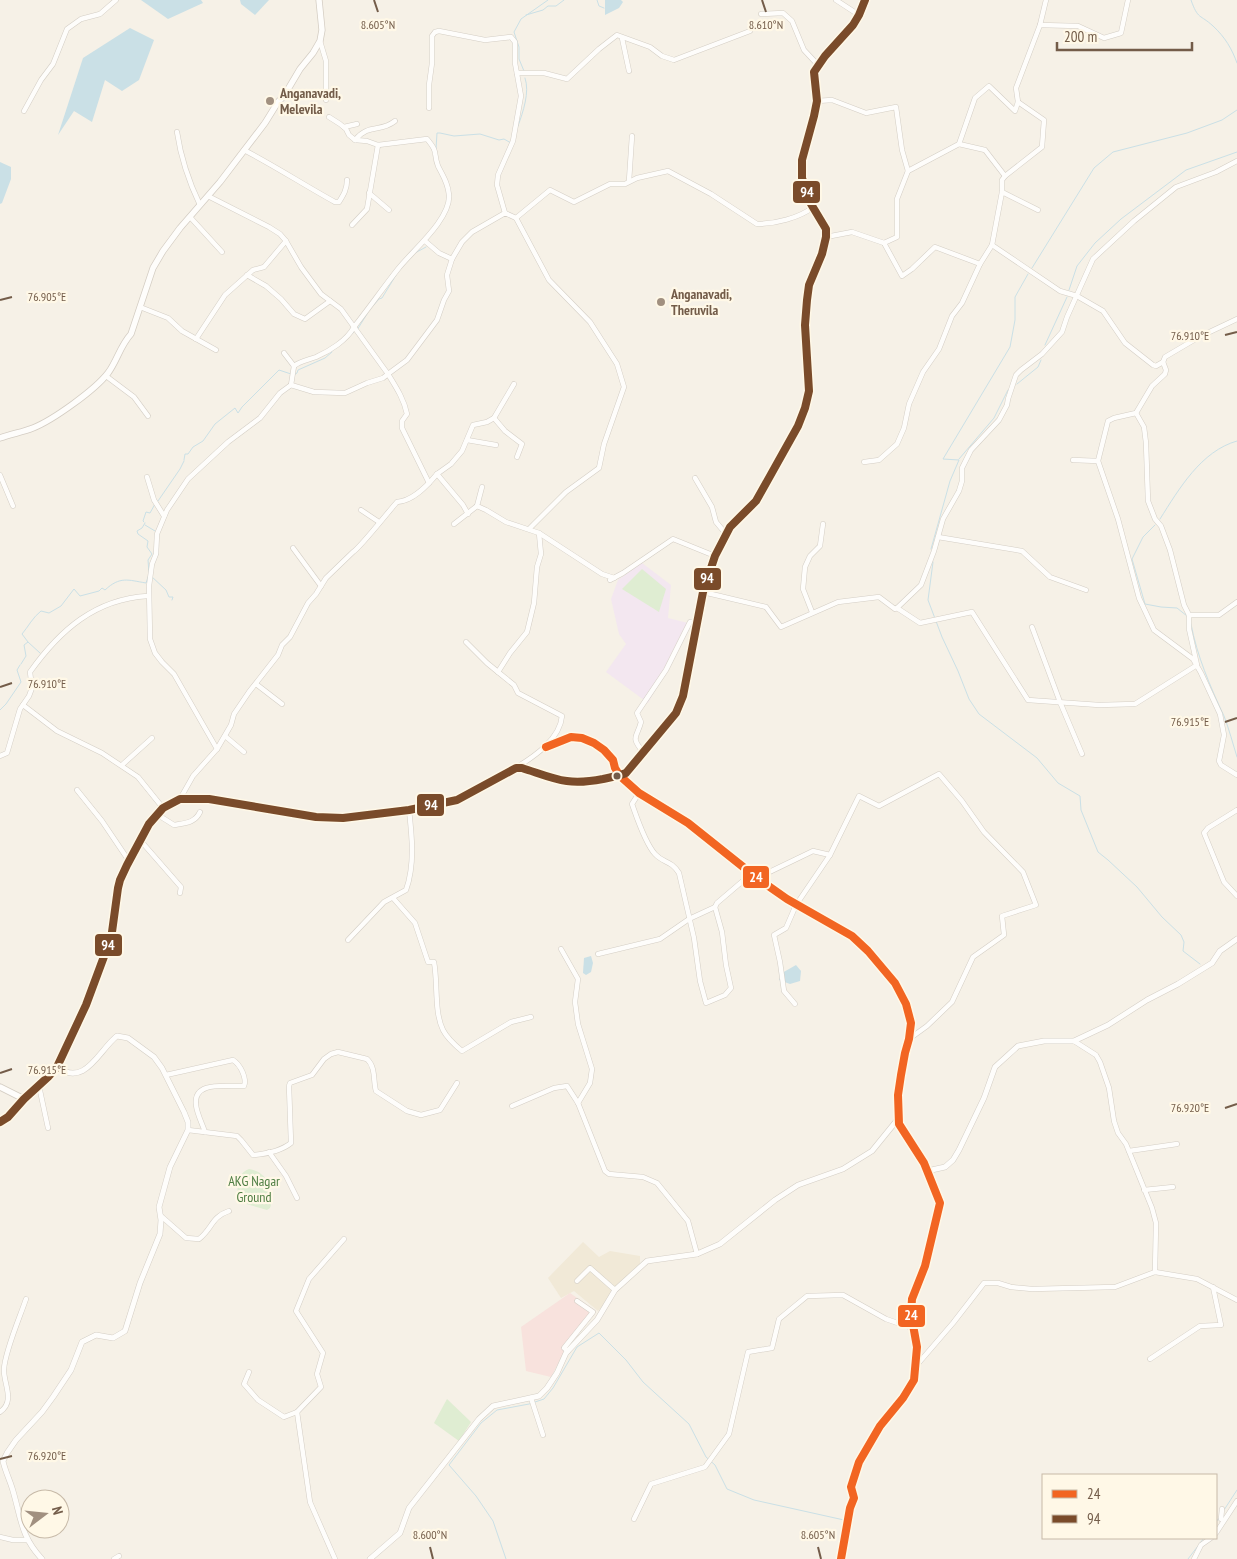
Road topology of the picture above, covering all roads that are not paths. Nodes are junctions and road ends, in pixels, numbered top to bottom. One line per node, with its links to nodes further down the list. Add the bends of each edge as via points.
1 (116, 0): 20 (street, via 100,14 81,19 67,29 53,64)
2 (318, 0): 12 (main road, via 322,30)
3 (836, 0): 8 (street)
4 (865, 0): 8 (main road)
5 (1046, 0): 9 (street)
6 (1128, 0): 9 (street, via 1121,33 1113,36 1104,38 1078,26)
7 (761, 14): 13 (street, via 783,13 792,21 804,50)
8 (859, 15): 13 (main road)
9 (1040, 25): 18 (street, via 1016,88)
10 (750, 31): 11 (street, via 674,60 650,47)
11 (622, 38): 14 (street); 15 (street, via 616,35 567,79 544,73)
12 (320, 41): 16 (street, via 326,61); 30 (main road)
13 (818, 66): 17 (main road, via 814,72)
14 (629, 71)
15 (517, 73): 19 (street, via 515,42 511,37 484,40 435,32 432,36); 43 (street, via 521,96 513,141 497,185)
16 (326, 100)
17 (817, 101): 32 (street, via 832,100 866,113 896,106); 40 (main road, via 802,160 802,178)
18 (1018, 102): 28 (street, via 1015,110 989,86 975,98); 33 (street, via 1044,120 1043,145)
19 (430, 108)
20 (24, 111)
21 (329, 118): 24 (street)
22 (395, 121): 27 (street, via 387,127 362,132)
23 (357, 124): 24 (street)
24 (344, 128): 27 (street)
25 (177, 132): 39 (street, via 181,158)
26 (632, 136): 35 (street)
27 (355, 140): 29 (street)
28 (959, 144): 32 (street); 33 (street, via 985,150)
29 (378, 146): 37 (street); 49 (street, via 427,139 435,148 449,197 446,210)
30 (244, 150): 34 (street, via 335,202 344,195); 38 (main road)
31 (1237, 161): 56 (street, via 1176,187 1134,221 1093,259)
32 (908, 171): 50 (street, via 897,199 898,237)
33 (1005, 176): 36 (street)
34 (347, 180)
35 (629, 182): 40 (street, via 668,171 759,224 799,215); 45 (street, via 610,184 574,202 550,190)
36 (1002, 192): 42 (street); 51 (street)
37 (369, 193): 41 (street); 46 (street, via 367,209)
38 (208, 196): 39 (main road); 48 (street, via 269,227)
39 (200, 205): 44 (main road)
40 (813, 207): 47 (main road, via 826,229)
41 (389, 210)
42 (1038, 210)
43 (504, 213): 45 (street); 53 (street, via 472,232)
44 (190, 217): 52 (street); 58 (main road, via 153,268)
45 (516, 218): 94 (street, via 549,280 590,322 617,364 624,387 599,468 566,492)
46 (352, 224)
47 (826, 237): 50 (street, via 852,232); 96 (main road, via 807,300 809,391 805,408 756,501)
48 (286, 241): 55 (street, via 264,267); 57 (street, via 313,285)
49 (424, 241): 53 (street); 60 (street)
50 (884, 243): 54 (street, via 902,276 935,247)
51 (992, 245): 54 (street); 56 (street, via 1060,291)
52 (222, 252)
53 (452, 259): 66 (street, via 447,275 449,290 437,320 408,360)
54 (980, 264): 79 (street, via 962,303 952,316 939,349 914,390 897,444 878,460)
55 (247, 275): 57 (street, via 266,286 294,314 305,319); 61 (street, via 225,296)
56 (1077, 296): 64 (street, via 1103,311 1126,343 1153,366); 97 (street, via 1058,337 1016,375 999,420 971,450 962,468 959,491 945,514)
57 (330, 301): 60 (street, via 341,309)
58 (140, 307): 61 (street, via 168,318); 67 (main road, via 131,334)
59 (1237, 318): 64 (street, via 1165,357)
60 (354, 327): 65 (street, via 348,337 327,351); 66 (street)
61 (196, 339): 62 (street)
62 (216, 350)
63 (284, 353): 65 (street)
64 (1163, 362): 70 (street, via 1165,374 1152,386)
65 (294, 366): 69 (street)
66 (388, 374): 69 (street, via 346,393 314,392); 84 (street, via 406,410 402,428)
67 (106, 376): 71 (street, via 134,397); 73 (main road, via 46,422)
68 (514, 384): 72 (street)
69 (291, 385): 90 (street, via 280,393 260,418 188,479)
70 (1136, 413): 78 (street, via 1108,421); 107 (street, via 1144,427 1148,501 1170,550)
71 (148, 416)
72 (494, 418): 74 (street, via 473,425); 76 (street, via 522,444)
73 (0, 438)
74 (467, 440): 75 (street); 80 (street, via 451,464)
75 (496, 445)
76 (517, 457)
77 (1073, 460): 78 (street)
78 (1098, 461): 111 (street, via 1148,619 1154,630)
79 (864, 462)
80 (437, 474): 84 (street); 89 (street)
81 (0, 475): 86 (street)
82 (147, 477): 90 (street, via 154,500)
83 (695, 478): 96 (street, via 712,507 716,522)
84 (429, 483): 91 (street, via 404,501 397,502)
85 (482, 487): 87 (street)
86 (13, 506)
87 (477, 506): 89 (street); 94 (street, via 506,522)
88 (361, 510): 91 (street)
89 (468, 514): 92 (street)
90 (164, 516): 103 (street, via 157,534)
91 (379, 522): 100 (street, via 358,550)
92 (454, 524)
93 (823, 524): 106 (street, via 820,546 805,567 803,589)
94 (528, 529): 95 (street)
95 (539, 533): 99 (street, via 612,579 673,539); 112 (street, via 541,554 527,632)
96 (726, 534): 99 (main road)
97 (938, 537): 101 (street, via 1022,551 1050,577); 105 (street, via 920,585)
98 (293, 548): 100 (street)
99 (715, 556): 102 (main road)
100 (321, 586): 113 (street)
101 (1086, 590)
102 (703, 592): 106 (street, via 766,607 782,627); 108 (main road)
103 (148, 596): 116 (street, via 125,598 78,620 30,672 32,688); 120 (street, via 150,639 156,653 174,674)
104 (1237, 602): 107 (street, via 1219,615)
105 (897, 608): 106 (street, via 879,597 838,602); 114 (street, via 920,623 972,612 1028,700)
106 (812, 612)
107 (1189, 615): 111 (street)
108 (697, 621): 122 (main road, via 683,696 676,713); 122 (street, via 690,622 666,670 637,713 642,722 635,742)
109 (1032, 627): 114 (street)
110 (466, 642): 112 (street)
111 (1197, 665): 114 (street, via 1135,704); 127 (street, via 1220,714 1224,735 1219,761)
112 (498, 672): 119 (street, via 514,685 518,693 561,714 561,722)
113 (256, 684): 115 (street); 117 (street, via 234,714)
114 (1060, 702): 123 (street)
115 (282, 704)
116 (22, 705): 124 (street, via 7,752); 125 (street, via 57,732)
117 (224, 736): 120 (street); 121 (street)
118 (152, 738): 125 (street)
119 (546, 747): 126 (street); 128 (street, via 571,737 582,738 604,750)
120 (217, 749): 131 (street, via 193,776)
121 (244, 752)
122 (643, 752): 128 (main road)
123 (1082, 754)
124 (0, 756)
125 (122, 765): 132 (street, via 138,776)
126 (516, 768): 128 (main road, via 572,783); 133 (main road, via 458,800)
127 (1237, 775)
128 (620, 776): 130 (main road)
129 (77, 790): 139 (street)
130 (639, 792): 140 (main road, via 688,823); 146 (street, via 632,802 634,810 654,854 674,865 679,873)
131 (180, 799): 132 (main road); 133 (main road, via 209,799 316,817 343,818)
132 (163, 808): 136 (main road)
133 (409, 810): 143 (street, via 412,856 408,884 406,890)
134 (1237, 810): 142 (street, via 1204,833 1224,882)
135 (200, 812): 136 (street, via 191,822 174,824)
136 (158, 814): 137 (main road)
137 (140, 840): 139 (main road); 141 (street, via 181,887)
138 (830, 855): 140 (street, via 813,852); 144 (street); 153 (street, via 859,796 880,806 939,774 984,832 1023,872 1036,905 1002,916 1004,935 973,957 952,1002)
139 (129, 861): 155 (main road, via 118,888 109,943 86,1005)
140 (754, 876): 144 (main road); 145 (street)
141 (180, 893)
142 (1237, 896)
143 (393, 898): 148 (street, via 384,902); 152 (street, via 415,923 428,962 434,962 443,1031 458,1048 462,1051 511,1022)
144 (796, 904): 151 (street, via 786,928 774,935 784,991); 153 (main road, via 852,936 895,983 911,1023)
145 (715, 907): 146 (street); 146 (street, via 731,988 725,995 706,1003)
146 (689, 919): 150 (street, via 660,939)
147 (1237, 939): 154 (street, via 1220,951 1206,968)
148 (348, 940)
149 (561, 949): 161 (street, via 578,979 575,1002 578,1024 592,1069 590,1083)
150 (598, 954)
151 (795, 1004)
152 (531, 1017)
153 (909, 1039): 163 (main road, via 900,1075)
154 (1074, 1041): 169 (street, via 1096,1055 1109,1088 1116,1127); 171 (street, via 1044,1041 1018,1046 994,1067 984,1098 959,1150 945,1167)
155 (57, 1066): 156 (street, via 67,1073 92,1065 117,1036 128,1038 148,1051); 158 (main road)
156 (166, 1076): 166 (street, via 184,1112); 167 (street, via 234,1060 237,1063 245,1079 244,1086 207,1087 198,1091 196,1107)
157 (457, 1083): 170 (street, via 440,1110 421,1115 376,1091 373,1069 367,1059 338,1052 331,1054 312,1075 290,1084 291,1143)
158 (38, 1086): 160 (main road); 165 (street)
159 (0, 1087): 160 (main road)
160 (24, 1099): 164 (main road)
161 (578, 1103): 162 (street, via 567,1086 554,1088); 178 (street, via 605,1171 643,1177 658,1183 688,1222)
162 (512, 1106)
163 (898, 1119): 171 (main road); 178 (street, via 872,1152 843,1169 798,1185 720,1244)
164 (0, 1122)
165 (48, 1128)
166 (188, 1130): 167 (street); 176 (street, via 170,1167 160,1200)
167 (205, 1132): 170 (street, via 236,1136 253,1155)
168 (1177, 1144): 169 (street)
169 (1129, 1151): 173 (street)
170 (269, 1152): 174 (street)
171 (927, 1171): 186 (main road, via 940,1203 925,1266 912,1299)
172 (1173, 1187): 173 (street)
173 (1144, 1190): 179 (street, via 1156,1224)
174 (297, 1198)
175 (229, 1211): 176 (street, via 219,1214 199,1239 186,1238)
176 (161, 1216): 202 (street, via 158,1244 140,1283 125,1331 113,1338 96,1335 82,1342 71,1370 53,1397 6,1453 3,1461)
177 (344, 1239): 193 (street, via 309,1278 296,1311 323,1353 317,1374 321,1387)
178 (697, 1254): 182 (street, via 647,1262)
179 (1155, 1272): 181 (street, via 1197,1279); 189 (street, via 1115,1287 1032,1289 998,1282 984,1283)
180 (577, 1281): 182 (street, via 590,1268)
181 (1213, 1287): 185 (street); 188 (street, via 1221,1325 1200,1326)
182 (615, 1290): 187 (street, via 597,1320)
183 (26, 1298): 192 (street, via 4,1368 8,1394 7,1404)
184 (577, 1300): 187 (street, via 593,1312 564,1348)
185 (1237, 1300)
186 (912, 1328): 189 (main road, via 917,1347); 197 (street, via 886,1319 843,1295 807,1296 779,1319 772,1348 748,1352 729,1434 705,1467 652,1484)
187 (568, 1351): 191 (street, via 547,1388 539,1396)
188 (1150, 1359)
189 (916, 1366): 206 (main road, via 914,1380 880,1426 859,1462 851,1487 854,1498)
190 (249, 1372): 193 (street, via 244,1384 258,1400 284,1417)
191 (531, 1398): 194 (street); 205 (street, via 493,1406 479,1419 409,1508 400,1533)
192 (0, 1412)
193 (297, 1412): 204 (street, via 310,1502)
194 (543, 1435)
195 (1237, 1500): 199 (street)
196 (1222, 1509): 198 (street)
197 (634, 1519)
198 (1220, 1519)
199 (1217, 1531)
200 (0, 1537): 202 (street)
201 (1210, 1539): 207 (street, via 1201,1545)
202 (28, 1540): 203 (street)
203 (42, 1559)
204 (335, 1559)
205 (370, 1559)
206 (841, 1559)
207 (1194, 1559)

